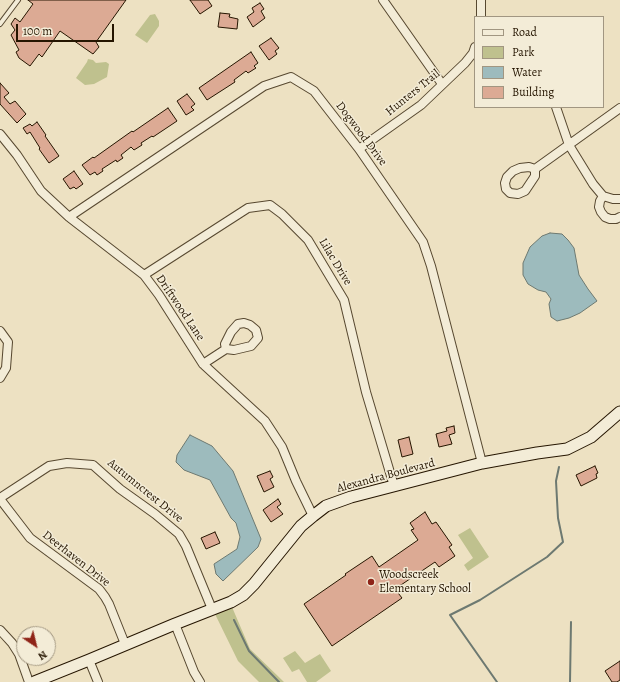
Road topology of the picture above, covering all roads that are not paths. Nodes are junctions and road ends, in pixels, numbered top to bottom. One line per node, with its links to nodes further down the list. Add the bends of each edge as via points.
1 (18, 0): 5 (lane)
2 (383, 0): 7 (street)
3 (481, 0): 4 (street)
4 (481, 16)
5 (0, 24)
6 (474, 50): 7 (street, Hunters Trail, via 465,63)
7 (442, 84): 12 (street, Hunters Trail, via 421,105)
8 (556, 108): 11 (street)
9 (620, 108): 11 (street)
10 (0, 134): 16 (street, Driftwood Lane, via 41,191)
11 (569, 145): 13 (street); 14 (street)
12 (359, 149): 16 (street, Dogwood Drive, via 314,91 291,77 264,86); 24 (street, Dogwood Drive, via 423,242)
13 (535, 169)
14 (603, 196): 15 (street); 17 (street, via 599,207 605,217)
15 (620, 199)
16 (69, 217): 18 (street, Driftwood Lane)
17 (620, 217)
18 (144, 275): 21 (street, Driftwood Lane); 25 (street, Lilac Drive, via 248,208 270,205 282,214 308,240 344,300 366,392)
19 (0, 330): 22 (street, via 8,342 6,368)
20 (226, 349): 21 (street)
21 (203, 364): 27 (street, Driftwood Lane, via 265,421 282,447)
22 (0, 378)
23 (620, 412): 24 (street, Alexandra Boulevard, via 592,437 567,449)
24 (482, 463): 25 (street, Alexandra Boulevard)
25 (394, 486): 27 (street, Alexandra Boulevard, via 326,506)
26 (0, 499): 28 (street, Autumncrest Drive, via 49,466 94,466 179,534); 31 (street, Deerhaven Drive, via 30,538 99,589 109,604)
27 (313, 516): 28 (street, Alexandra Boulevard, via 301,526 243,595)
28 (212, 609): 29 (street, Alexandra Boulevard)
29 (175, 624): 31 (street, Alexandra Boulevard); 36 (street)
30 (0, 630): 33 (street, via 19,654)
31 (125, 644): 32 (street, Alexandra Boulevard)
32 (89, 660): 34 (street, Alexandra Boulevard); 35 (street)
33 (29, 682)
34 (34, 682)
35 (98, 682)
36 (200, 682)

